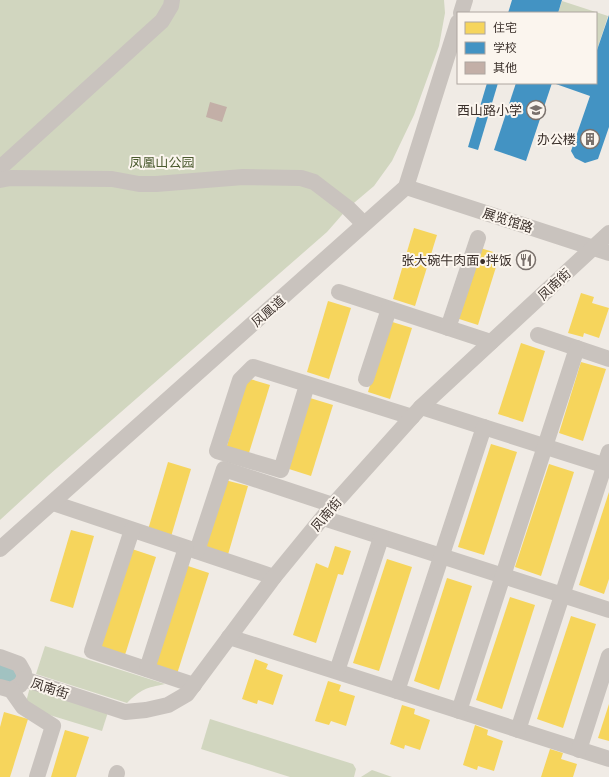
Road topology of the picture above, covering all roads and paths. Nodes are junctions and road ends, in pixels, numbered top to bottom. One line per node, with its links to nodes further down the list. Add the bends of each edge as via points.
1 (172, 0): 5 (street, via 162,21)
2 (465, 0): 3 (street)
3 (461, 12)
4 (457, 25): 7 (street)
5 (0, 168)
6 (0, 180): 8 (street, via 112,179 156,184 243,176 301,178 314,182)
7 (406, 187): 11 (street, 展览馆路); 26 (street, 凤凰道)
8 (359, 219)
9 (609, 233): 11 (street, 凤南街)
10 (478, 238): 15 (street)
11 (594, 248): 12 (street, 展览馆路); 17 (street, 凤南街)
12 (609, 253)
13 (339, 292): 14 (street)
14 (389, 309): 15 (street); 20 (street)
15 (448, 328): 17 (street)
16 (538, 334): 18 (street)
17 (491, 342): 22 (street, 凤南街)
18 (577, 348): 19 (street); 24 (street)
19 (609, 359)
20 (366, 379)
21 (307, 384): 21 (street, via 254,366 240,380 217,451 281,470); 22 (street)
22 (416, 412): 23 (street); 27 (street, 凤南街)
23 (484, 427): 24 (street); 33 (street)
24 (545, 446): 25 (street); 34 (street)
25 (608, 461): 36 (street)
26 (53, 503): 29 (street); 31 (street, 凤凰道)
27 (333, 505): 28 (street, 凤南街); 32 (street, via 224,469)
28 (323, 518): 30 (street); 35 (street, 凤南街)
29 (132, 530): 32 (street); 41 (street, via 92,651)
30 (381, 538): 33 (street); 42 (street)
31 (0, 550)
32 (191, 550): 35 (street); 41 (street)
33 (441, 557): 34 (street); 46 (street)
34 (502, 576): 36 (street); 47 (street)
35 (274, 577): 38 (street, 凤南街)
36 (562, 595): 37 (street); 48 (street)
37 (609, 610)
38 (229, 637): 42 (street); 44 (street, 凤南街)
39 (609, 656): 49 (street)
40 (0, 657): 43 (street, via 20,664)
41 (147, 669): 44 (street)
42 (337, 672): 46 (street)
43 (24, 679): 44 (street, 凤南街, via 126,712 168,705 187,694); 45 (street, via 20,685)
44 (194, 685)
45 (6, 689): 51 (street, via 23,707 53,726)
46 (397, 691): 47 (street)
47 (459, 711): 48 (street)
48 (518, 730): 49 (street)
49 (579, 750): 50 (street)
50 (609, 759)
51 (37, 777)

